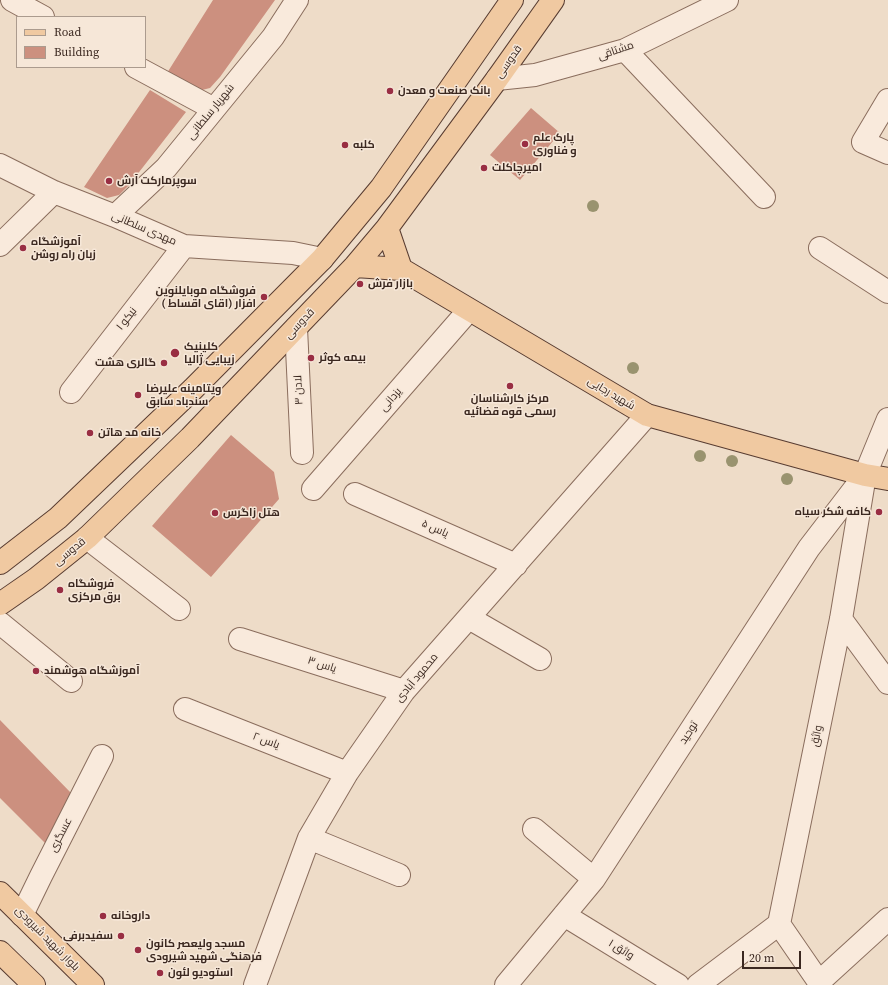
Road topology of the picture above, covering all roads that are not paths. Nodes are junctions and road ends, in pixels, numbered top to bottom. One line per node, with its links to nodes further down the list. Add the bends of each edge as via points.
1 (12, 0): 6 (street)
2 (297, 0): 11 (street, شهریار سلطانی, via 273,37)
3 (512, 0): 21 (main road, via 381,188)
4 (553, 0): 9 (main road, قدوسی)
5 (727, 0): 7 (street, مشتاقی)
6 (41, 16)
7 (625, 50): 9 (street, مشتاقی, via 535,75); 15 (street)
8 (138, 68): 11 (street)
9 (497, 79): 17 (main road, قدوسی)
10 (888, 100): 12 (street, via 863,142)
11 (214, 109): 16 (street, شهریار سلطانی, via 166,168)
12 (888, 153)
13 (0, 165): 14 (street, مهدی سلطانی)
14 (54, 192): 16 (street, مهدی سلطانی); 18 (street)
15 (764, 197)
16 (115, 216): 19 (street, مهدی سلطانی)
17 (387, 228): 22 (main road, قدوسی); 23 (main road)
18 (0, 244)
19 (184, 246): 21 (street, مهدی سلطانی, via 293,253); 27 (street, نیکو ۱)
20 (820, 248): 24 (street)
21 (322, 260): 36 (main road, via 193,389 58,518)
22 (355, 266): 23 (main road, شهید رجایی); 26 (main road, قدوسی)
23 (401, 269): 25 (main road, شهید رجایی)
24 (888, 292)
25 (469, 310): 28 (main road, شهید رجایی); 33 (street, یزدانی)
26 (296, 328): 30 (street, لادن ۳); 35 (main road, قدوسی, via 190,438)
27 (71, 392)
28 (647, 415): 31 (main road, شهید رجایی); 37 (street, محمود آبادی)
29 (888, 419): 31 (street)
30 (302, 453)
31 (865, 475): 32 (main road, شهید رجایی); 41 (street, واثق); 54 (street, توحید, via 809,548)
32 (888, 479)
33 (313, 489)
34 (355, 494): 37 (street, یاس ۵)
35 (87, 538): 38 (main road, قدوسی); 39 (street)
36 (0, 563)
37 (516, 565): 40 (street, محمود آبادی)
38 (0, 604)
39 (179, 609)
40 (469, 618): 44 (street); 47 (street, محمود آبادی)
41 (841, 619): 46 (street); 59 (street, واثق)
42 (0, 623): 45 (street)
43 (240, 639): 47 (street, یاس ۳)
44 (540, 659)
45 (71, 681)
46 (888, 683)
47 (404, 691): 50 (street, محمود آبادی)
48 (185, 709): 50 (street, یاس ۲)
49 (102, 756): 56 (street, عسگری)
50 (347, 773): 52 (street, محمود آبادی)
51 (534, 829): 54 (street)
52 (309, 838): 53 (street); 64 (street, محمود آبادی)
53 (399, 875)
54 (594, 879): 57 (street, توحید)
55 (0, 893): 56 (main road, بلوار شهید شیرودی)
56 (22, 915): 63 (main road, بلوار شهید شیرودی)
57 (564, 915): 65 (street, توحید); 66 (street, واثق ۱)
58 (888, 919): 61 (street)
59 (779, 924): 61 (street); 67 (street)
60 (0, 952): 62 (main road)
61 (820, 983)
62 (34, 985)
63 (93, 985)
64 (255, 985)
65 (506, 985)
66 (678, 985)
67 (698, 985)

